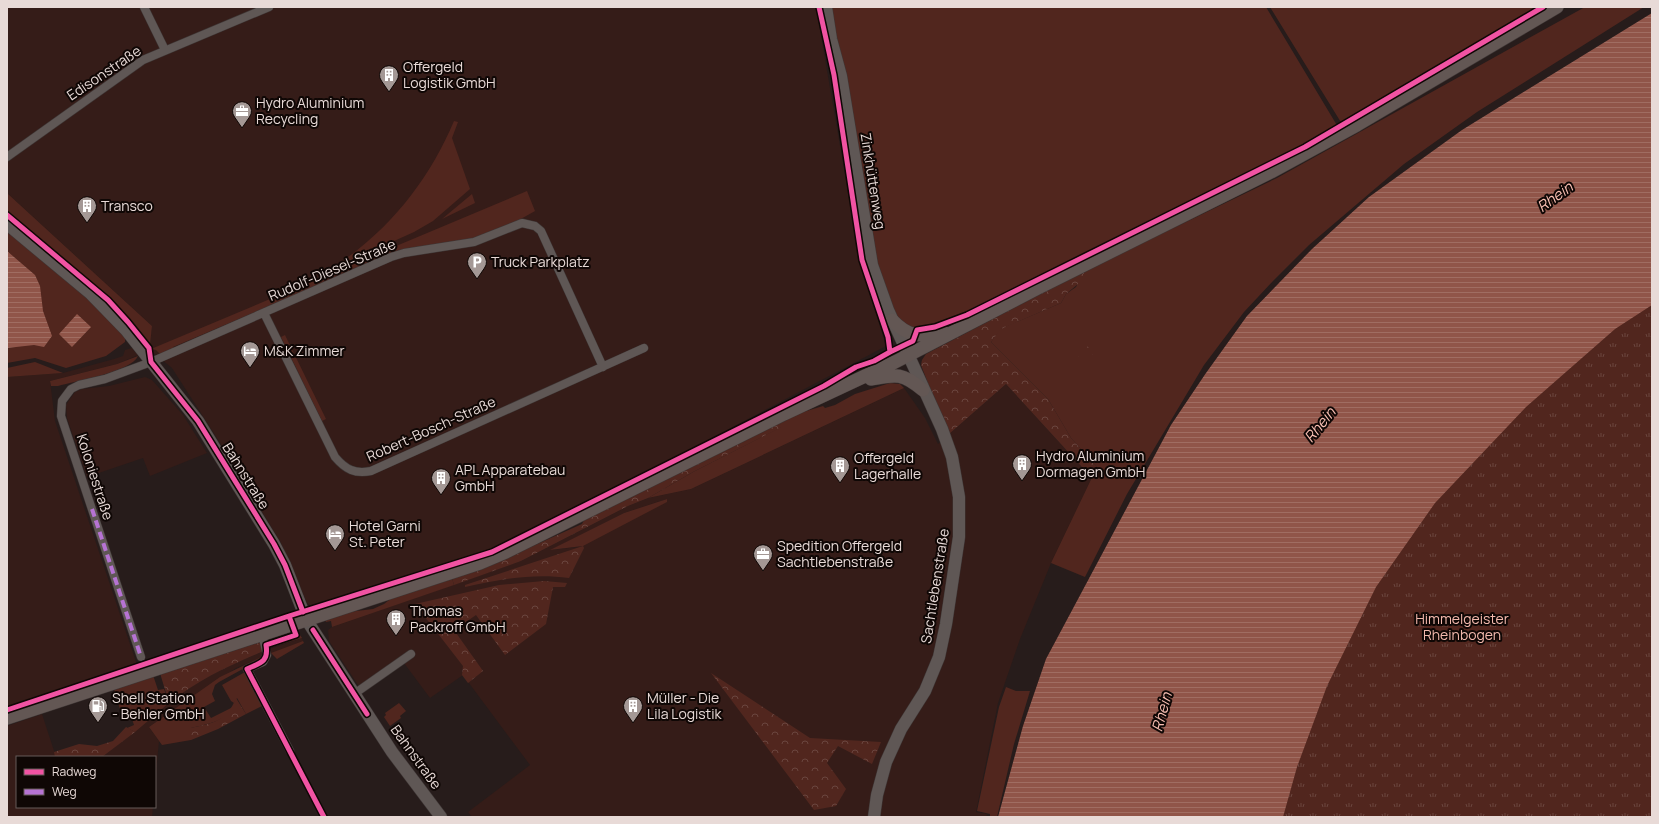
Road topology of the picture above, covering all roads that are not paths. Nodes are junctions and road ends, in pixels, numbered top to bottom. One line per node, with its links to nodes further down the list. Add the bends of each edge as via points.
1 (144, 7): 5 (street)
2 (269, 7): 5 (street, Edisonstraße)
3 (826, 7): 9 (street, Zinkhüttenweg, via 841,76 872,265 881,296)
4 (1557, 7): 10 (main road, via 1314,149)
5 (165, 50): 6 (street, Edisonstraße, via 143,60)
6 (7, 156)
7 (7, 224): 13 (street, Bahnstraße, via 105,307)
8 (264, 313): 13 (street, Rudolf-Diesel-Straße); 14 (street, Rudolf-Diesel-Straße, via 398,255 474,242 514,225 529,224 541,231); 14 (street, Robert-Bosch-Straße, via 335,457 342,466 361,473 371,471)
9 (892, 320): 10 (main road, via 906,332 914,335); 12 (street, Zinkhüttenweg)
10 (954, 332): 12 (main road)
11 (644, 348): 14 (street, Robert-Bosch-Straße)
12 (908, 355): 15 (main road); 16 (street, Sachtlebenstraße)
13 (151, 362): 17 (street, Bahnstraße, via 198,421 274,544); 20 (street, Koloniestraße, via 71,389 60,408)
14 (603, 367)
15 (855, 381): 16 (main road, via 898,375 910,379); 17 (main road, via 506,552 480,563)
16 (923, 390): 25 (street, Sachtlebenstraße, via 942,429 955,467 959,497 959,537 939,657 925,691 901,729 886,762)
17 (306, 620): 18 (main road); 21 (street, Bahnstraße)
18 (262, 634): 22 (main road); 23 (street, via 267,655 263,662 247,669)
19 (411, 654): 21 (street)
20 (141, 657)
21 (354, 694): 24 (street, Bahnstraße, via 392,752)
22 (7, 718)
23 (290, 751)
24 (441, 817)
25 (874, 817)

